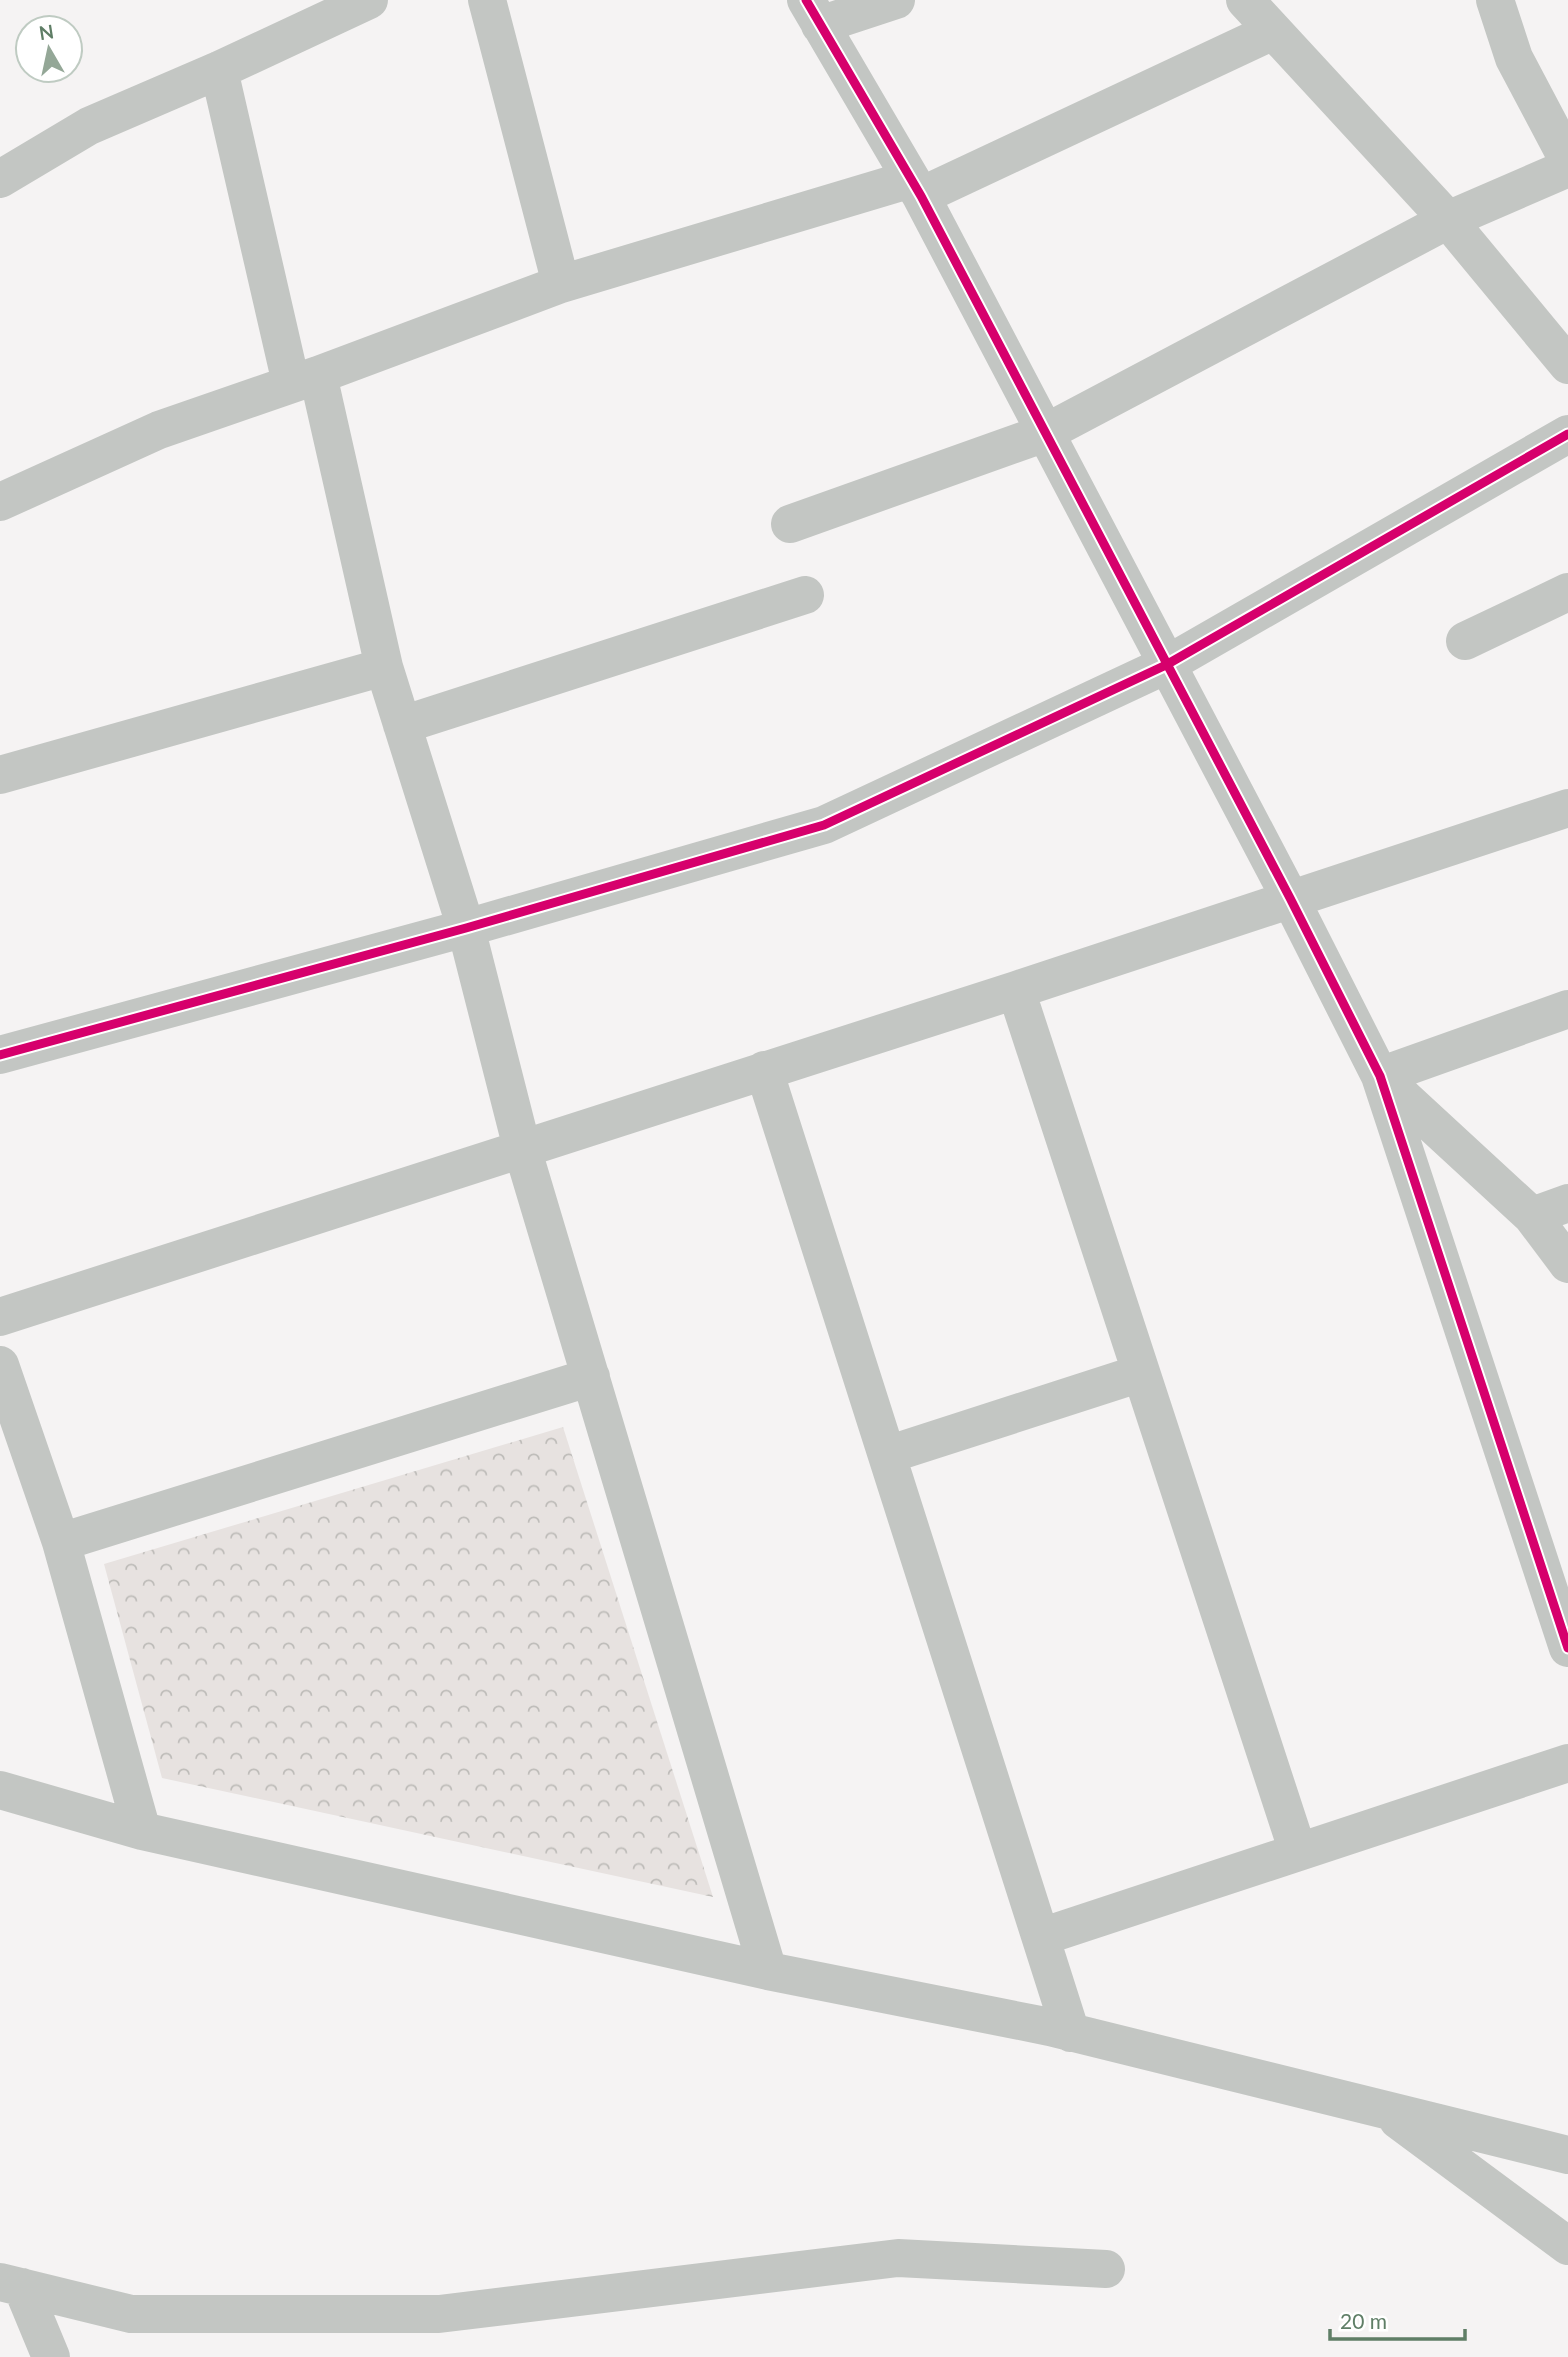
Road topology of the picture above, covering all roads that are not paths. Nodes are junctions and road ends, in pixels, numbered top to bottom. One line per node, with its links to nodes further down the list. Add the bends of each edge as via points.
1 (369, 0): 8 (street)
2 (487, 0): 14 (street)
3 (896, 0): 6 (street)
4 (1245, 0): 7 (street)
5 (1495, 0): 9 (street, via 1514,58)
6 (813, 12): 12 (street)
7 (1273, 31): 12 (street); 13 (street)
8 (219, 70): 11 (street, via 89,125); 16 (street)
9 (1568, 160)
10 (1568, 168): 13 (street)
11 (0, 179)
12 (916, 187): 14 (street); 17 (street)
13 (1448, 220): 15 (street); 17 (street)
14 (561, 284): 16 (street)
15 (1568, 365)
16 (304, 379): 19 (street, via 159,430); 25 (street)
17 (1045, 433): 20 (street); 24 (street)
18 (1568, 434): 24 (street)
19 (0, 502)
20 (790, 524)
21 (1568, 592): 23 (street)
22 (805, 595): 26 (street)
23 (1465, 641)
24 (1166, 665): 29 (street); 30 (street, via 824,825)
25 (384, 667): 26 (street); 27 (street)
26 (402, 725): 30 (street)
27 (0, 775)
28 (1568, 808): 29 (street)
29 (1290, 898): 31 (street); 35 (street)
30 (466, 928): 33 (street); 36 (street)
31 (1016, 990): 34 (street); 42 (street)
32 (1568, 1009): 35 (street)
33 (0, 1055)
34 (764, 1070): 36 (street); 44 (street)
35 (1380, 1076): 38 (street); 46 (street)
36 (522, 1148): 40 (street); 43 (street)
37 (1568, 1203): 38 (street)
38 (1532, 1216): 39 (street)
39 (1568, 1264)
40 (0, 1317)
41 (0, 1366): 45 (street)
42 (1141, 1373): 44 (street); 51 (street)
43 (591, 1377): 45 (street); 53 (street)
44 (887, 1455): 52 (street)
45 (61, 1542): 50 (street)
46 (1560, 1594): 47 (street)
47 (1568, 1648)
48 (1568, 1763): 51 (street)
49 (0, 1790): 50 (street)
50 (142, 1831): 53 (street)
51 (1298, 1852): 52 (street)
52 (1041, 1937): 54 (street)
53 (768, 1971): 54 (street)
54 (1071, 2033): 55 (street)
55 (1384, 2109): 56 (street); 57 (street)
56 (1568, 2155)
57 (1568, 2245)
58 (1106, 2269): 59 (street, via 898,2258 439,2314 131,2314)
59 (11, 2284): 60 (street)
60 (51, 2357)

